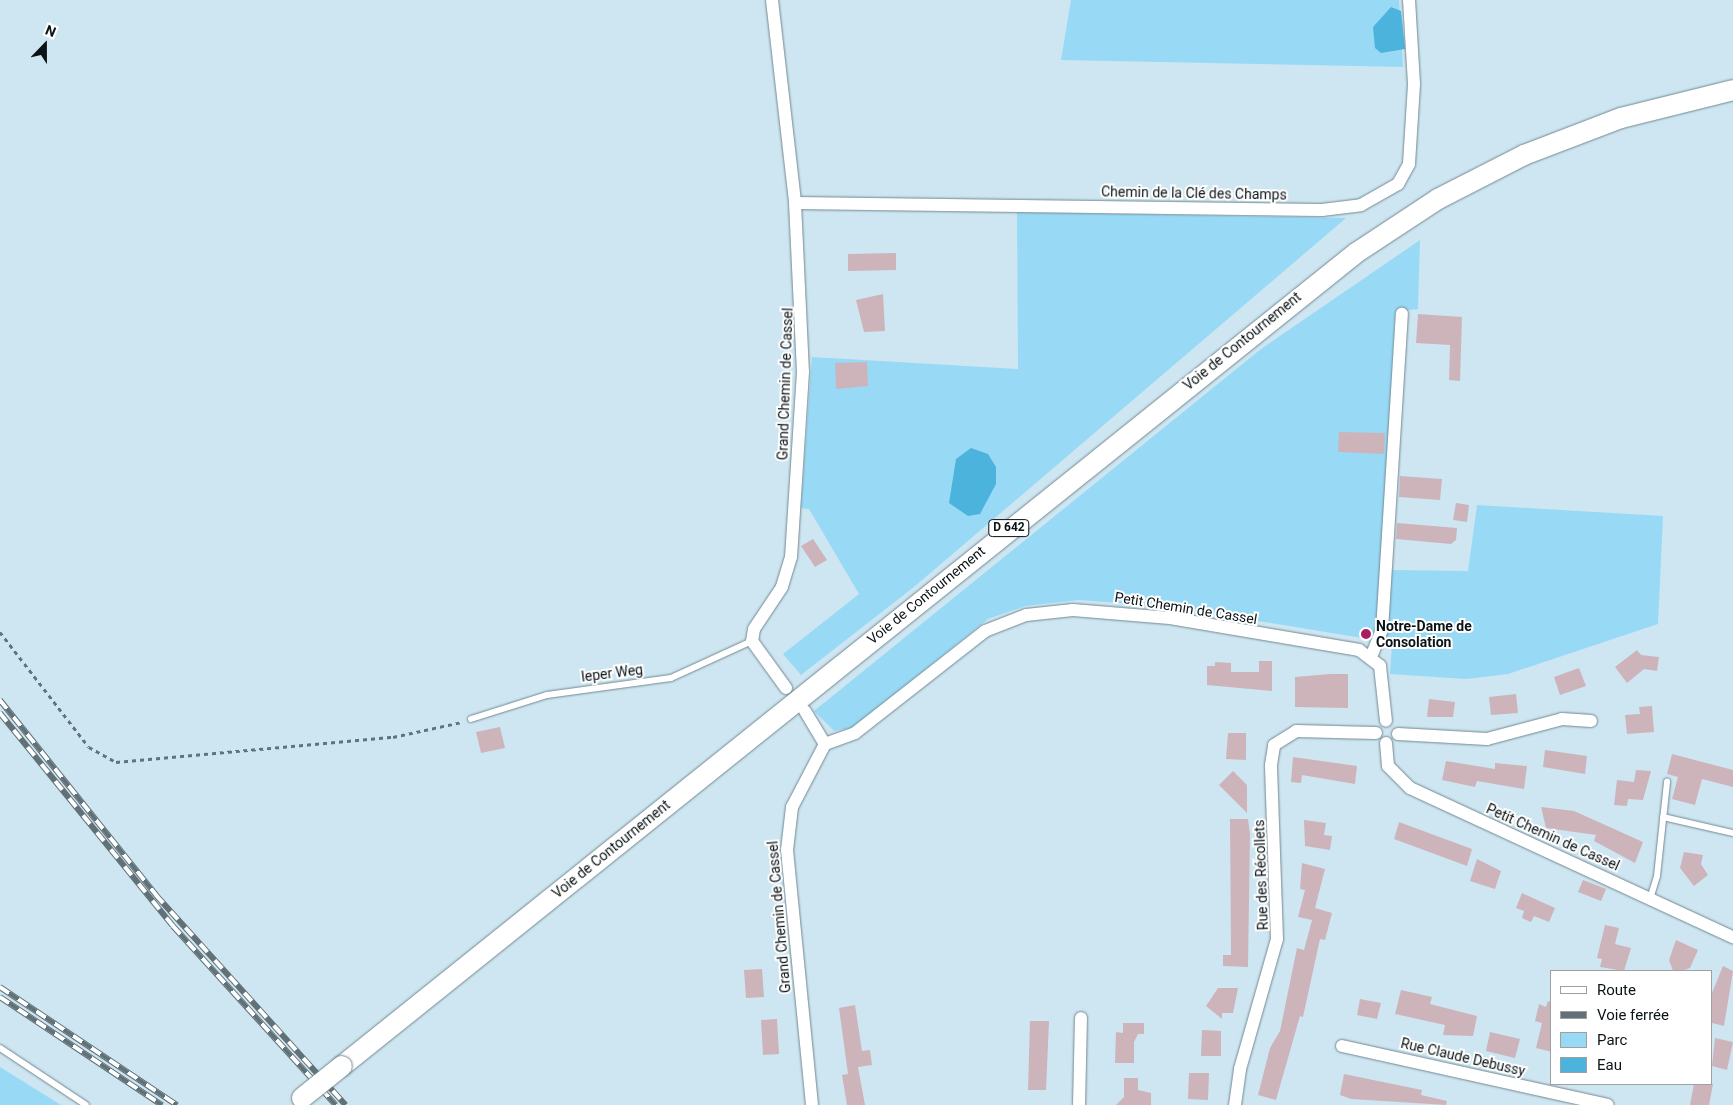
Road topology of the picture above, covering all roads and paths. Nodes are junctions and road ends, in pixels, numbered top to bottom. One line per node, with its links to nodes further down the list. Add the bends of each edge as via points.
1 (772, 0): 4 (street, Grand Chemin de Cassel)
2 (1409, 0): 4 (street, Chemin de la Clé des Champs, via 1414,84 1409,164 1398,184 1361,206 1322,210)
3 (1733, 90): 26 (highway, Voie de Contournement / D 642, bridge, via 1621,118 1524,155 1438,200 1356,254)
4 (794, 203): 7 (street, Grand Chemin de Cassel, via 804,338 793,546 785,579 754,629)
5 (1402, 314): 8 (street, via 1382,630)
6 (0, 632): 11 (path, via 82,740 102,757 116,762 393,737)
7 (752, 641): 9 (street); 11 (lane, Ieper Weg, via 671,678 547,695)
8 (1371, 657): 12 (street, via 1381,670); 16 (street, Petit Chemin de Cassel, via 1355,649 1158,616 1085,610 1038,613 976,636 855,733)
9 (786, 688)
10 (805, 711): 16 (street)
11 (471, 719)
12 (1386, 721): 14 (street); 15 (street, via 1396,726)
13 (1591, 721): 15 (street, via 1562,719 1482,740)
14 (1376, 733): 17 (street); 30 (street, Rue des Récollets, via 1296,731 1282,736 1272,751 1277,939 1240,1069)
15 (1398, 734): 17 (street)
16 (825, 744): 28 (street, Grand Chemin de Cassel, via 795,798 786,839)
17 (1386, 744): 21 (street, Petit Chemin de Cassel, via 1388,766 1410,788)
18 (1667, 782): 19 (lane)
19 (1663, 818): 20 (lane); 21 (lane, via 1657,876)
20 (1733, 833)
21 (1650, 898): 22 (street, Petit Chemin de Cassel)
22 (1733, 937)
23 (1081, 1018): 29 (street)
24 (1342, 1046): 31 (street, Rue Claude Debussy)
25 (0, 1048): 27 (lane)
26 (298, 1101)
27 (86, 1105)
28 (812, 1105)
29 (1079, 1105)
30 (1235, 1105)
31 (1608, 1105)

